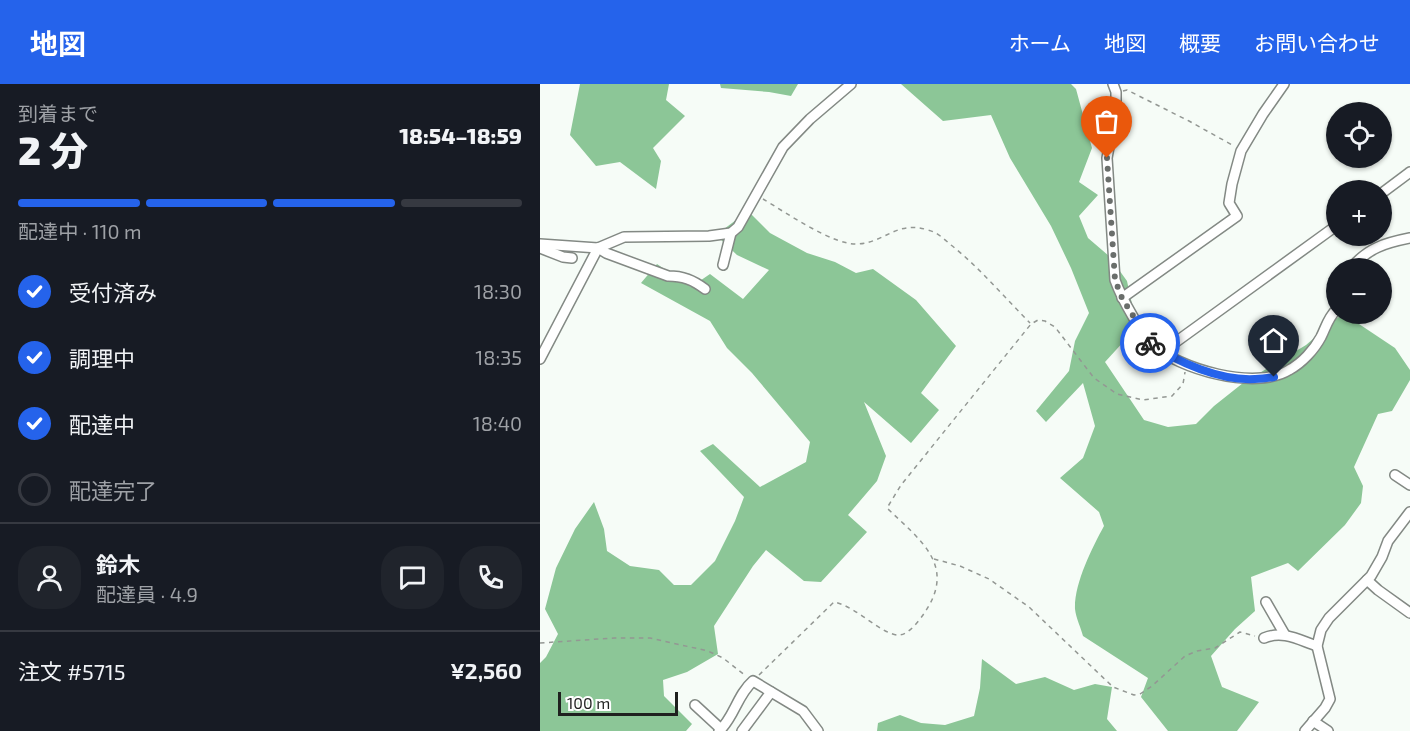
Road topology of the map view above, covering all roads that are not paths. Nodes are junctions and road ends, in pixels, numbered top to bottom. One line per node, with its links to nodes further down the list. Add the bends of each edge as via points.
1 (851, 84): 7 (street, via 783,147 757,196)
2 (1284, 84): 15 (street, via 1241,151 1229,203 1237,216)
3 (1115, 88): 15 (street, via 1116,109 1107,158 1115,280)
4 (1410, 172): 5 (street)
5 (1392, 186)
6 (1326, 232): 17 (street)
7 (731, 233): 10 (street, via 624,237); 13 (street)
8 (1410, 238): 12 (street, via 1377,247)
9 (541, 245): 10 (street); 11 (street)
10 (598, 248): 14 (street, via 668,276 692,280); 18 (street)
11 (572, 258)
12 (1361, 258)
13 (723, 265)
14 (705, 289)
15 (1122, 298): 17 (street, via 1149,343)
16 (1326, 324): 17 (street, via 1308,356 1274,377 1254,380 1223,376)
17 (1162, 352)
18 (540, 359)
19 (1395, 475): 20 (street)
20 (1410, 485)
21 (1410, 512): 22 (street, via 1388,541)
22 (1367, 580): 24 (street); 27 (street, via 1329,618)
23 (1266, 602): 25 (street)
24 (1410, 613)
25 (1284, 635): 26 (street); 27 (street)
26 (1264, 638)
27 (1317, 646): 30 (street, via 1330,699)
28 (771, 692): 31 (street, via 753,681); 32 (street); 33 (street, via 803,711)
29 (695, 705): 31 (street)
30 (1313, 721): 34 (street); 35 (street)
31 (720, 730)
32 (742, 731)
33 (818, 731)
34 (1305, 731)
35 (1328, 731)

